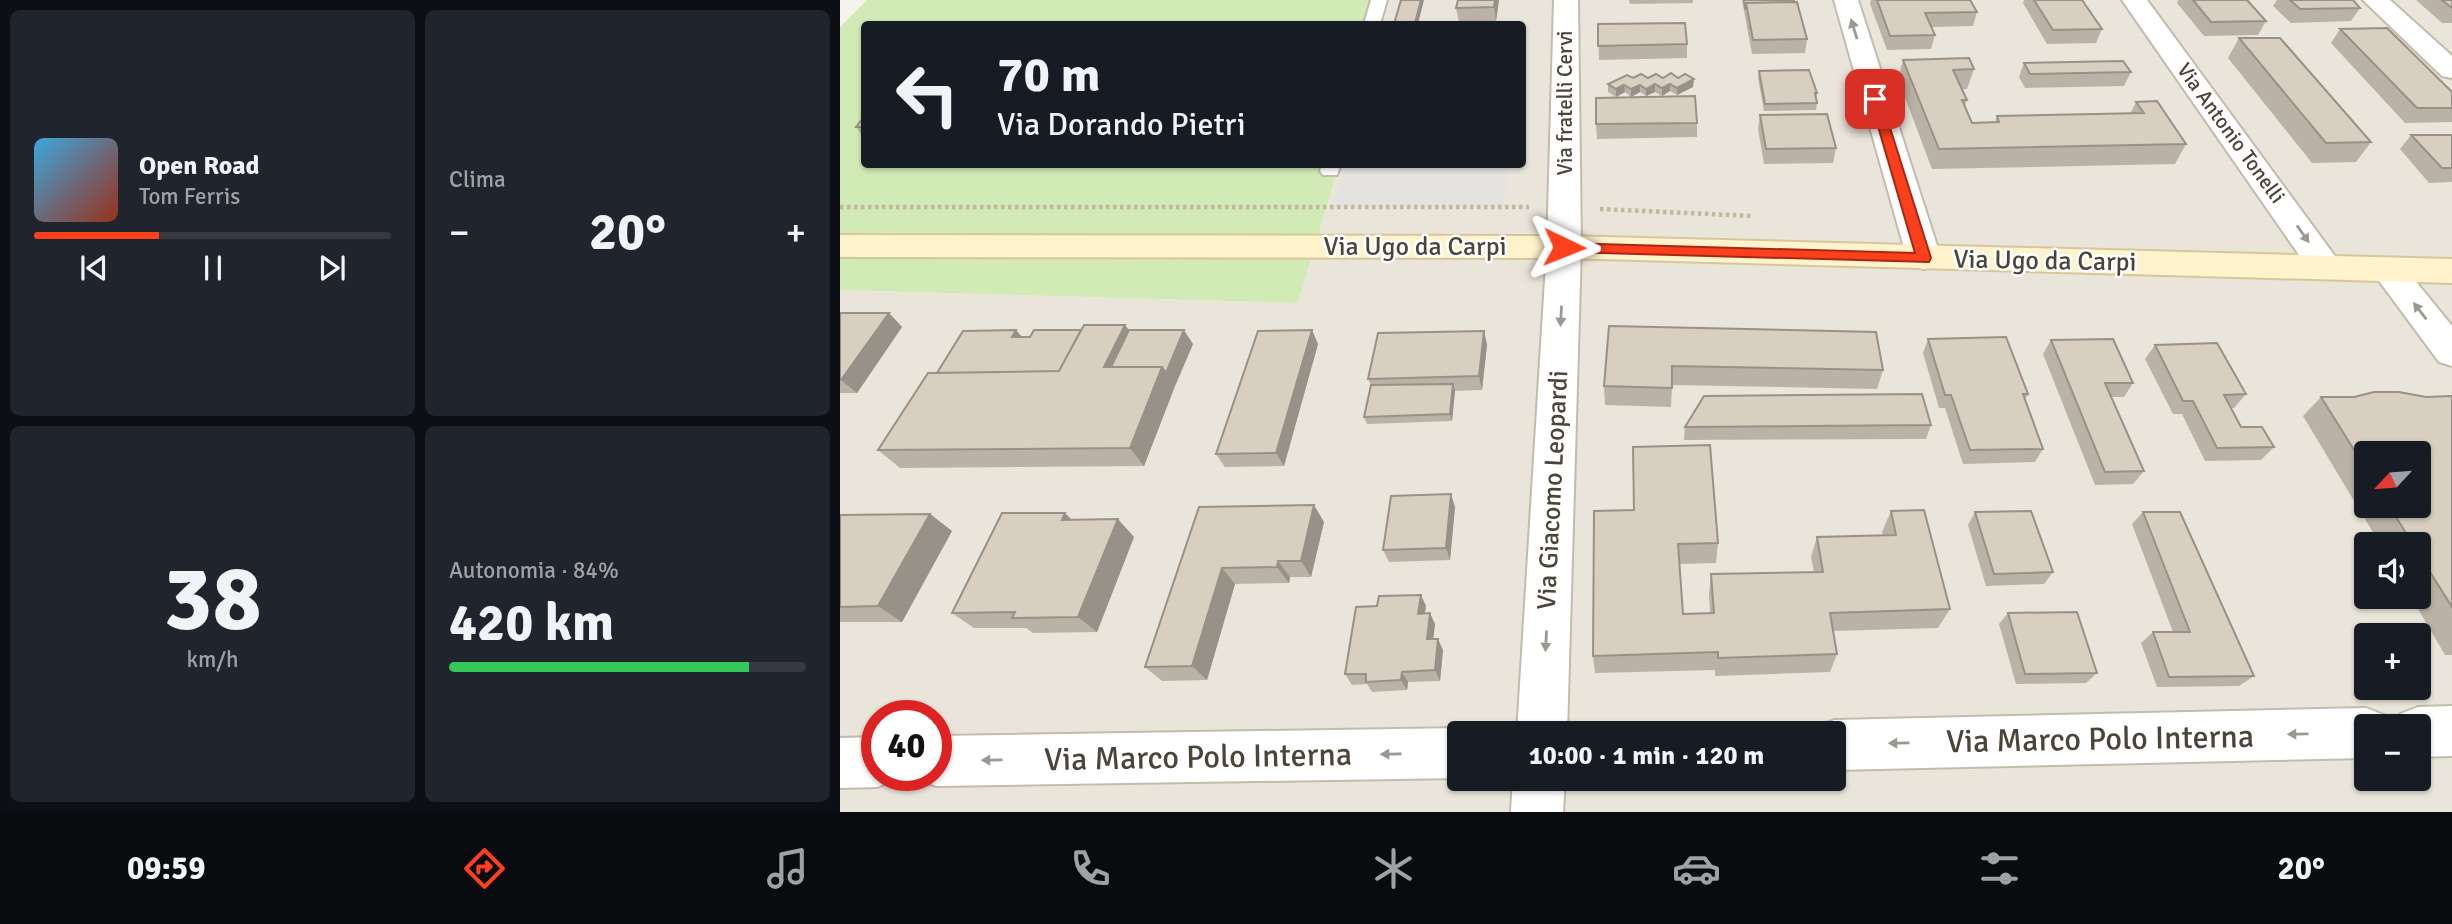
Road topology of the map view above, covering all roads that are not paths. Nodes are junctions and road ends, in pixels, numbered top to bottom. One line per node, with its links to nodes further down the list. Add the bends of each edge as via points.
1 (1378, 0): 6 (lane)
2 (1566, 0): 8 (street, Via fratelli Cervi)
3 (1846, 0): 10 (street, one-way to 3)
4 (2134, 0): 11 (street, Via Antonio Tonelli, one-way to 11)
5 (2375, 0): 7 (street)
6 (1373, 21)
7 (2452, 71)
8 (1564, 247): 9 (street, Via Ugo da Carpi); 10 (street, Via Ugo da Carpi); 15 (street, Via Giacomo Leopardi, one-way to 15)
9 (843, 250)
10 (1924, 258): 11 (street, Via Ugo da Carpi)
11 (2325, 267): 12 (street, Via Ugo da Carpi)
12 (2388, 270): 13 (street, Via Ugo da Carpi); 14 (street, one-way to 12)
13 (2452, 271)
14 (2452, 352)
15 (1543, 721)
16 (2452, 731): 17 (street)
17 (2431, 732)
18 (2354, 733): 19 (street, Via Marco Polo Interna, one-way to 19)
19 (1846, 745)
20 (1447, 752): 21 (street, Via Marco Polo Interna, one-way to 21)
21 (952, 761)
22 (861, 762): 23 (street)
23 (840, 763)
24 (1538, 791): 25 (street)
25 (1537, 812)

